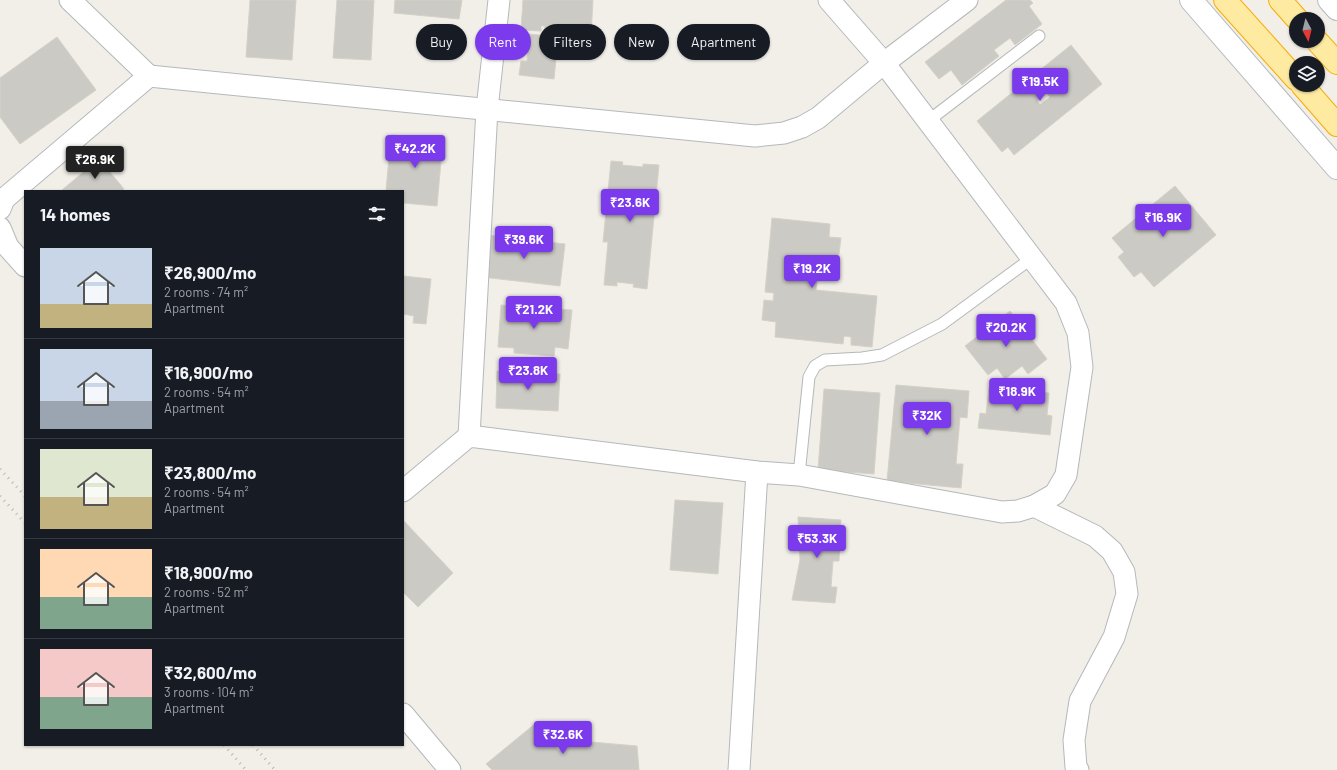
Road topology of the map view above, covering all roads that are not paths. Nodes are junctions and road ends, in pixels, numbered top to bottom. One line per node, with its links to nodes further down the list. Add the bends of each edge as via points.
1 (70, 0): 16 (street)
2 (499, 0): 18 (street)
3 (829, 0): 13 (street)
4 (967, 0): 13 (street)
5 (1191, 0): 21 (main road)
6 (1226, 0): 15 (highway)
7 (1280, 0): 10 (highway)
8 (1329, 0): 9 (main road)
9 (1337, 9)
10 (1291, 12)
11 (1039, 36): 19 (lane)
12 (1323, 48): 14 (highway)
13 (884, 63): 18 (street, via 818,118 784,133 755,136); 19 (street)
14 (1337, 63)
15 (1289, 71)
16 (149, 76): 18 (street); 22 (street, via 4,199)
17 (1308, 92): 20 (highway)
18 (487, 109): 26 (street)
19 (928, 121): 24 (street)
20 (1337, 124)
21 (1337, 168)
22 (0, 209)
23 (0, 228): 25 (street, via 8,247)
24 (1032, 258): 28 (lane, via 942,324 882,355 825,360 815,366 809,377); 30 (street, via 1066,303 1078,333 1082,367 1066,475 1055,494)
25 (24, 265)
26 (469, 436): 27 (street); 29 (street)
27 (757, 472): 28 (street); 33 (street)
28 (799, 475): 30 (street, via 1002,512)
29 (404, 490)
30 (1034, 506): 34 (street, via 1095,536 1112,551 1124,572 1127,594 1114,637 1080,701 1074,740)
31 (404, 715): 32 (street)
32 (450, 770)
33 (739, 770)
34 (1078, 770)

